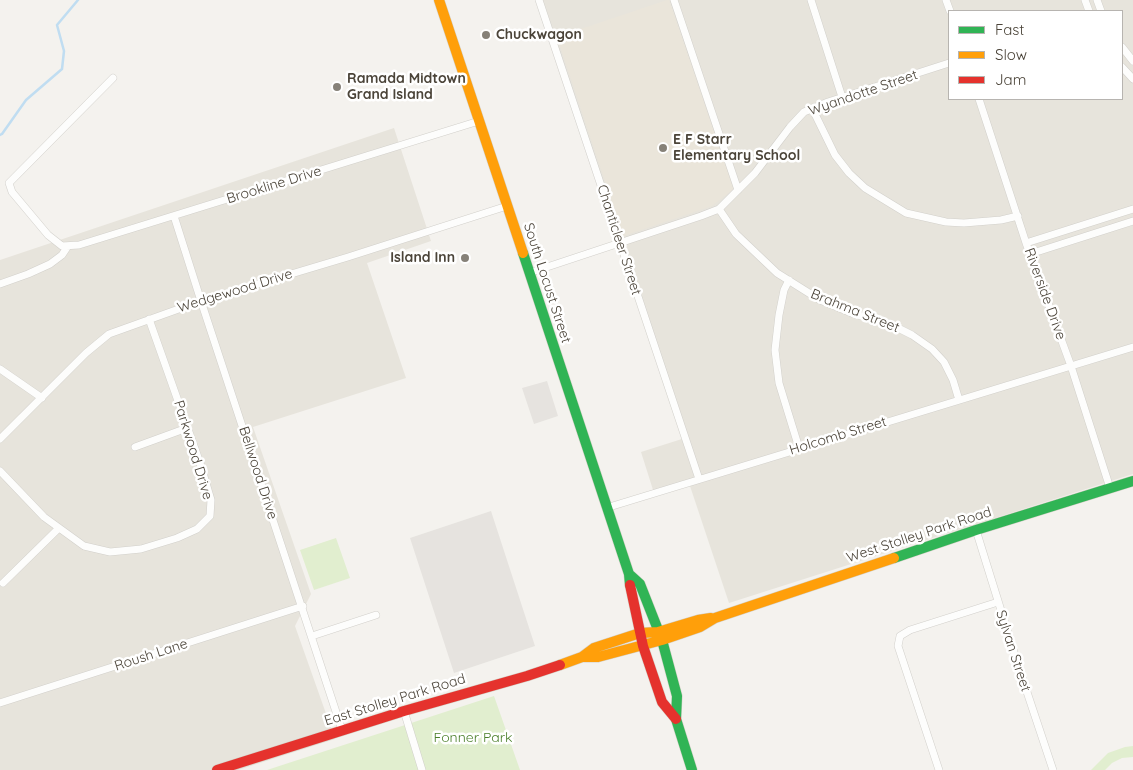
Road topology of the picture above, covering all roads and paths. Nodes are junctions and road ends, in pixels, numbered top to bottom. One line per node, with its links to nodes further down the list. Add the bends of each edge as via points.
1 (439, 0): 14 (main road, South Locust Street)
2 (539, 0): 22 (street, Chanticleer Street)
3 (674, 0): 15 (street)
4 (811, 0): 11 (street)
5 (1123, 48): 6 (street)
6 (1133, 61)
7 (948, 63): 11 (street, Wyandotte Street)
8 (1123, 68): 10 (street)
9 (113, 78): 24 (street, via 9,183 12,192 48,235 62,246)
10 (1133, 79)
11 (842, 97): 13 (street, Wyandotte Street)
12 (979, 100): 20 (street, Riverside Drive)
13 (812, 108): 15 (street, Wyandotte Street, via 790,127); 20 (street, via 835,155 849,172 865,188 906,213 955,223)
14 (479, 121): 16 (main road, South Locust Street); 19 (street, Brookline Drive)
15 (738, 190): 17 (street, Wyandotte Street)
16 (507, 206): 26 (main road, South Locust Street); 29 (street, Wedgewood Drive)
17 (719, 209): 22 (street, Wyandotte Street); 27 (street, Brahma Street, via 736,234 777,273)
18 (1133, 209): 23 (street)
19 (174, 216): 24 (street, Brookline Drive); 29 (street, Bellwood Drive)
20 (1018, 216): 23 (street, Riverside Drive)
21 (1133, 221): 25 (street)
22 (620, 243): 26 (street, Wyandotte Street); 41 (street, Chanticleer Street)
23 (1026, 243): 25 (street, Riverside Drive)
24 (68, 246): 28 (street, via 50,264)
25 (1030, 254): 32 (street, Riverside Drive)
26 (529, 273): 44 (main road, South Locust Street)
27 (789, 280): 35 (street, Brahma Street, via 820,300 888,323 932,349 944,362); 39 (street, via 784,290 775,350 779,383)
28 (0, 284)
29 (201, 301): 30 (street, Wedgewood Drive); 50 (street, Bellwood Drive)
30 (150, 319): 34 (street, Wedgewood Drive, via 109,334); 36 (street, Parkwood Drive)
31 (1133, 346): 32 (street, Holcomb Street)
32 (1071, 366): 35 (street, Holcomb Street); 43 (street, Riverside Drive)
33 (0, 369): 34 (street)
34 (42, 398): 37 (street, Wedgewood Drive)
35 (960, 400): 39 (street, Holcomb Street)
36 (187, 428): 38 (street); 45 (street, Parkwood Drive, via 211,500 210,516 198,529 141,549 110,552 84,546)
37 (0, 439)
38 (135, 447)
39 (798, 448): 41 (street, Holcomb Street)
40 (0, 471): 45 (street, Parkwood Drive)
41 (699, 479): 44 (street, Holcomb Street)
42 (1133, 481): 43 (main road, West Stolley Park Road)
43 (1110, 488): 46 (main road, West Stolley Park Road)
44 (606, 508): 47 (main road, South Locust Street)
45 (59, 528): 48 (street)
46 (976, 530): 49 (street, Sylvan Street); 54 (main road, West Stolley Park Road, via 715,618 700,627)
47 (629, 574): 52 (main road, South Locust Street); 54 (main road, South Locust Street, via 640,584)
48 (3, 583)
49 (998, 602): 64 (street, via 900,636 898,646); 65 (street, Sylvan Street)
50 (302, 606): 53 (street, Bellwood Drive); 57 (street, Roush Lane)
51 (376, 615): 53 (street)
52 (640, 633): 54 (main road, West Stolley Park Road); 55 (main road, South Locust Street); 56 (main road, East Stolley Park Road, via 594,648)
53 (312, 636): 60 (street, Bellwood Drive)
54 (660, 636): 55 (main road, West Stolley Park Road); 59 (main road, South Locust Street, via 677,696)
55 (643, 646): 56 (main road, East Stolley Park Road, via 598,658); 59 (main road, South Locust Street, via 662,702)
56 (582, 657): 58 (main road, East Stolley Park Road)
57 (0, 703)
58 (404, 711): 60 (main road, East Stolley Park Road); 62 (street)
59 (676, 719): 63 (main road, South Locust Street)
60 (342, 730): 61 (main road, East Stolley Park Road)
61 (217, 770)
62 (422, 770)
63 (692, 770)
64 (939, 770)
65 (1053, 770)

